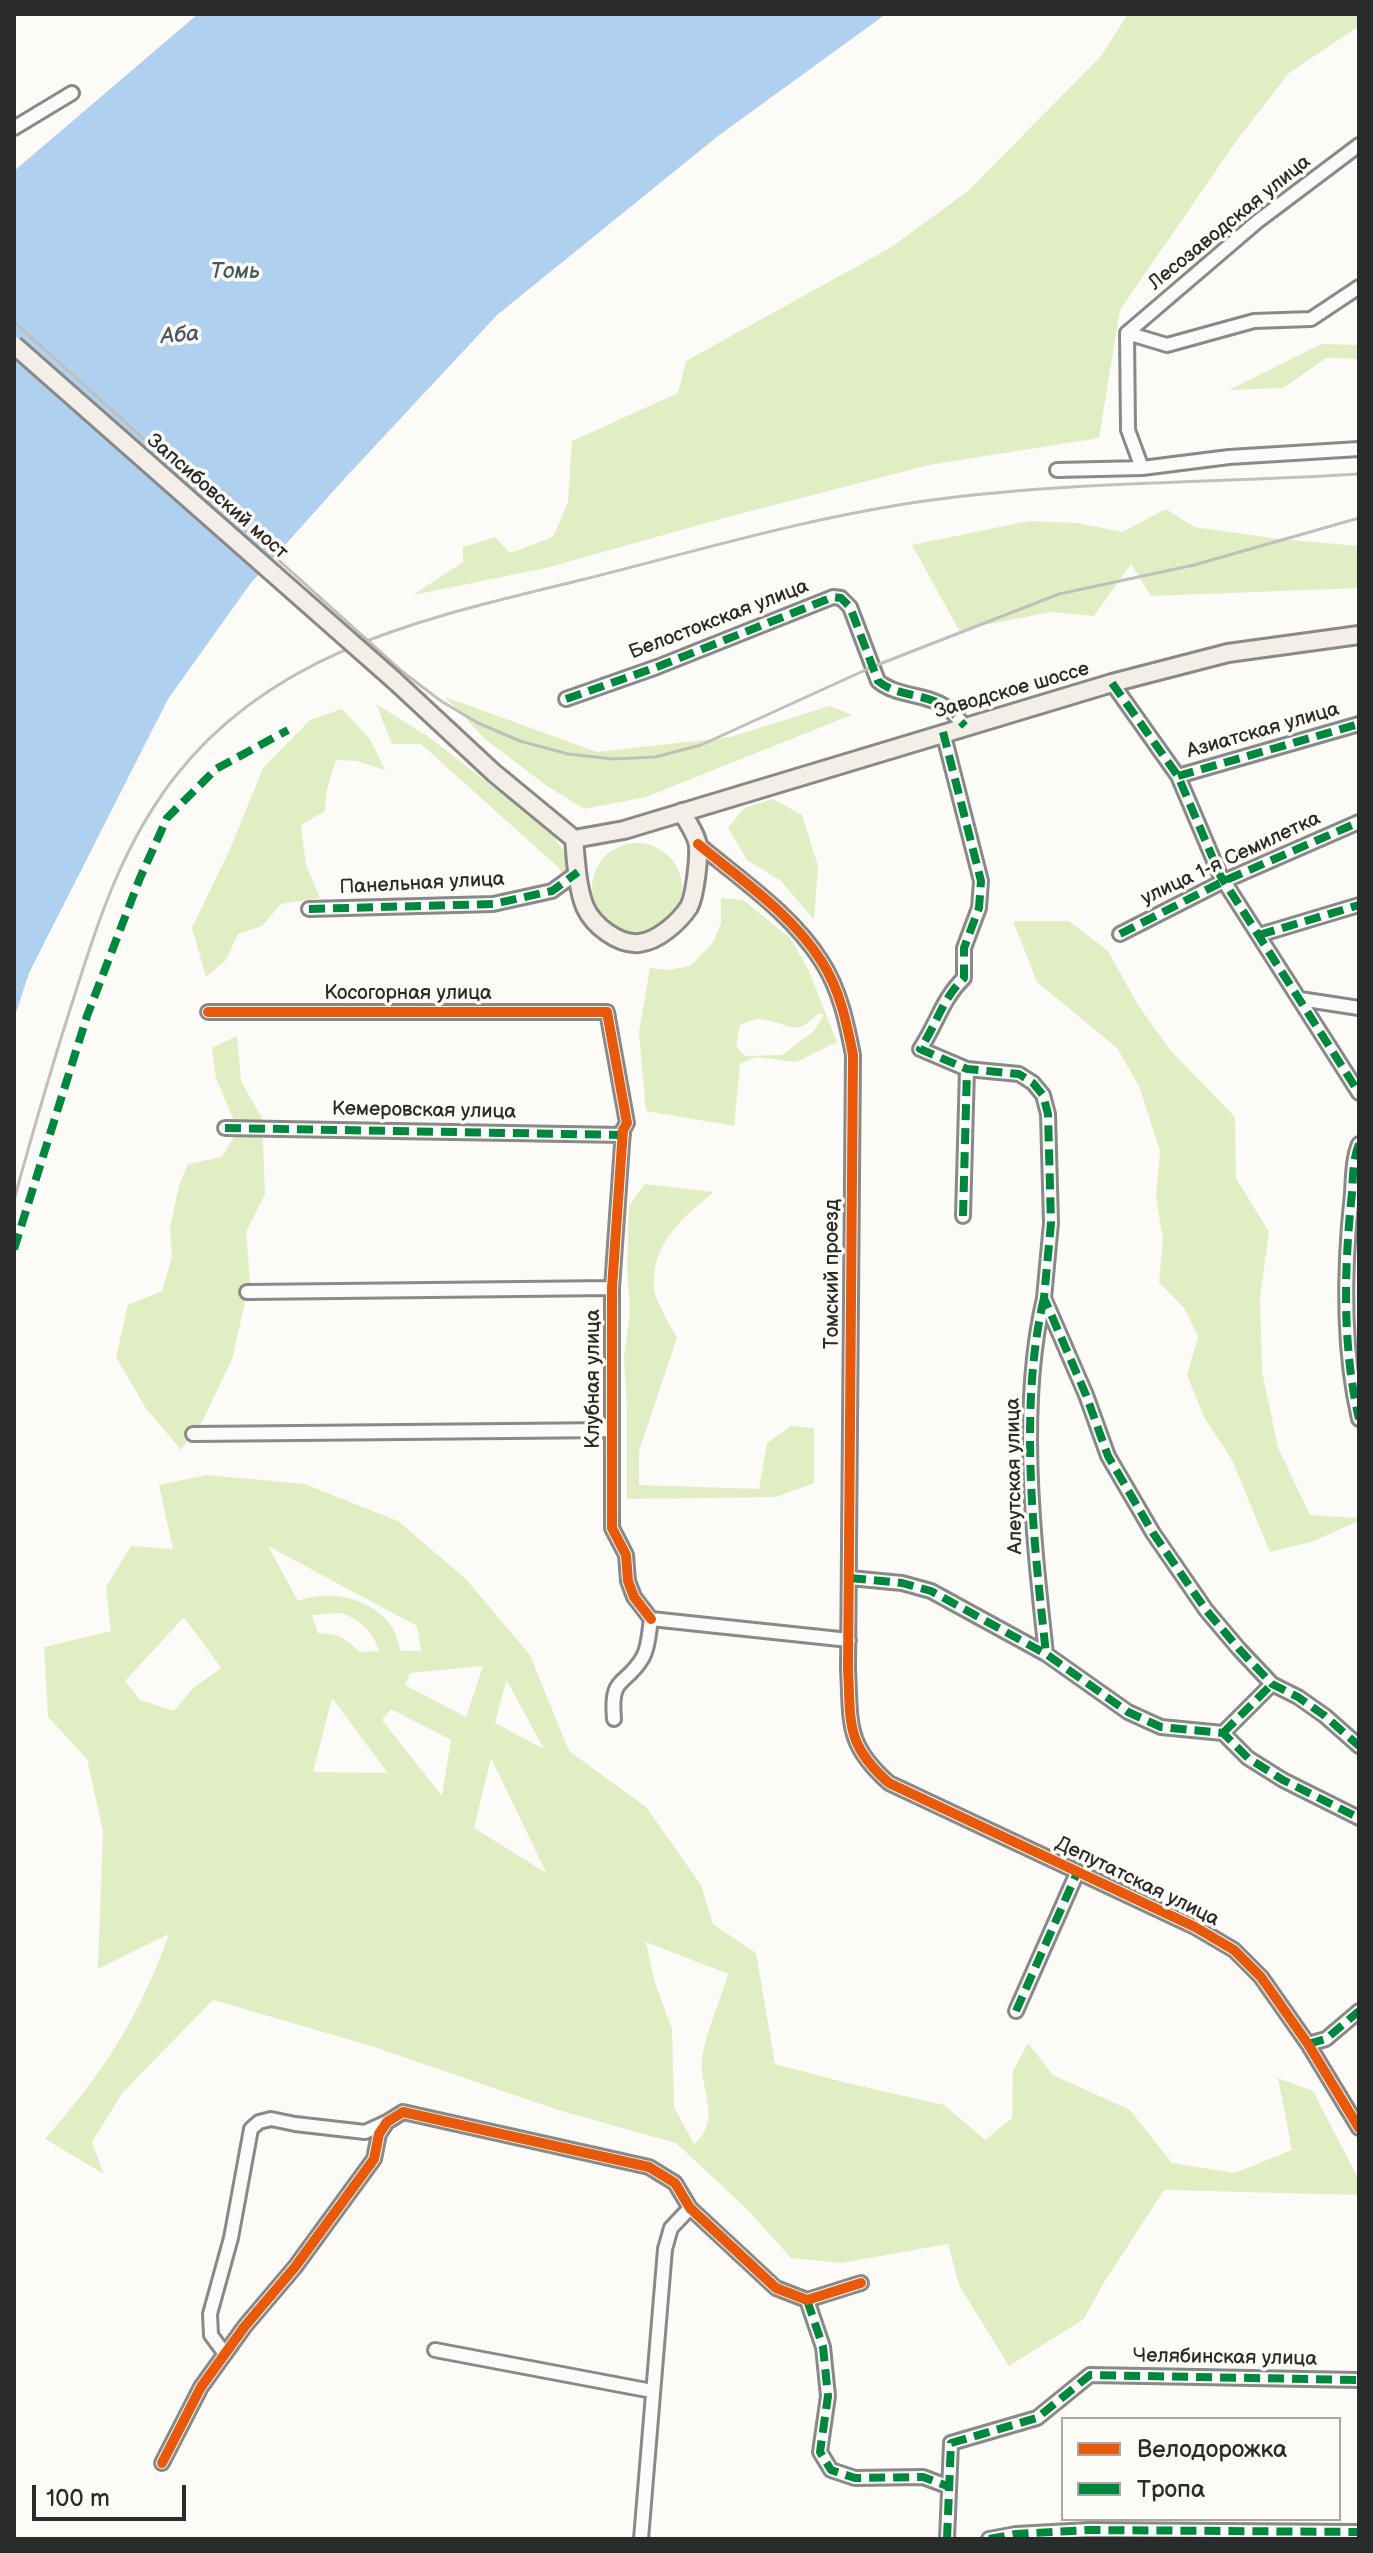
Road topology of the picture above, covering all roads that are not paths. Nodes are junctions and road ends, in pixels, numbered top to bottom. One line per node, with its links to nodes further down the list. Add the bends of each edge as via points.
1 (72, 93): 2 (street)
2 (14, 128)
3 (1359, 145): 5 (street, Лесозаводская улица, via 1258,221)
4 (1359, 287): 5 (street, via 1311,319 1254,321 1167,345)
5 (1127, 333): 8 (street, via 1128,430)
6 (14, 345): 19 (main road, Запсибовский мост, bridge)
7 (1359, 449): 8 (street)
8 (1142, 468): 9 (street)
9 (1057, 470)
10 (1359, 635): 11 (main road, Заводское шоссе, via 1228,653)
11 (1112, 683): 14 (main road, Заводское шоссе); 16 (street)
12 (566, 699): 14 (street, Белостокская улица, via 833,597 850,607 878,681 887,689 947,707)
13 (1359, 724): 16 (street, Азиатская улица)
14 (965, 726): 15 (main road, Заводское шоссе)
15 (943, 732): 17 (main road, Заводское шоссе); 31 (street, Алеутская улица, via 981,881 979,908 964,948 964,978 948,993 920,1049)
16 (1178, 776): 22 (street)
17 (682, 812): 19 (main road, Заводское шоссе); 20 (main road)
18 (1359, 822): 22 (street, улица 1-я Семилетка)
19 (574, 839): 21 (main road)
20 (698, 844): 21 (main road, via 690,905 658,936 639,943 618,939 597,924 585,907); 45 (street, Томский проезд, via 791,922 823,964 847,1021 853,1055)
21 (578, 872): 24 (street, Панельная улица, via 552,891 493,904)
22 (1224, 881): 25 (street, улица 1-я Семилетка); 26 (street)
23 (1359, 905): 26 (street)
24 (309, 909)
25 (1120, 934)
26 (1259, 935): 27 (street)
27 (1300, 999): 28 (street); 32 (street)
28 (1359, 1008)
29 (208, 1012): 30 (street, Косогорная улица)
30 (607, 1012): 34 (street, Клубная улица, via 627,1123)
31 (967, 1069): 36 (street); 40 (street, Алеутская улица, via 1019,1074 1043,1095 1051,1223)
32 (1359, 1093)
33 (225, 1128): 34 (street, Кемеровская улица)
34 (623, 1132): 38 (street, Клубная улица)
35 (1359, 1144): 37 (street)
36 (963, 1216)
37 (1354, 1218): 41 (street)
38 (612, 1288): 39 (street, Клубная улица); 43 (street, Клубная улица)
39 (247, 1292)
40 (1044, 1298): 48 (street, Алеутская улица, via 1034,1337 1031,1483); 49 (street, via 1108,1456 1153,1533 1206,1610)
41 (1353, 1305): 42 (street, via 1349,1373)
42 (1359, 1419)
43 (612, 1430): 44 (street, Клубная улица); 46 (street, Клубная улица, via 612,1528 626,1555 634,1597)
44 (193, 1434)
45 (850, 1578): 47 (street, Томский проезд); 48 (street, via 931,1591)
46 (651, 1619): 47 (street); 50 (street, via 643,1657 613,1693)
47 (849, 1640): 51 (street, Томский проезд)
48 (1046, 1654): 52 (street, via 1128,1712 1161,1727)
49 (1272, 1684): 52 (street); 53 (street, via 1307,1703)
50 (614, 1719)
51 (851, 1729): 55 (street, Депутатская улица, via 867,1764 889,1783)
52 (1223, 1733): 54 (street, via 1248,1758 1283,1780)
53 (1359, 1746)
54 (1359, 1818)
55 (1077, 1873): 56 (street); 58 (street, Депутатская улица, via 1234,1950 1261,1977)
56 (1016, 2011)
57 (1359, 2011): 58 (street, via 1326,2039)
58 (1308, 2044): 60 (street, Депутатская улица)
59 (387, 2122): 61 (street, via 403,2112 649,2167 675,2183); 65 (street, via 374,2159); 65 (street, via 365,2132 271,2119 251,2129 231,2238 210,2314 211,2335)
60 (1359, 2128)
61 (690, 2208): 63 (street, via 776,2288); 67 (street, via 671,2228 665,2249)
62 (861, 2283): 63 (street)
63 (807, 2300): 69 (street, via 823,2347 828,2396 820,2452 831,2470 855,2478 923,2477)
64 (435, 2350): 67 (street)
65 (225, 2354): 68 (street, via 201,2387)
66 (1359, 2380): 69 (street, Челябинская улица, via 1090,2375 1037,2418 951,2443)
67 (652, 2391): 71 (street)
68 (162, 2463)
69 (947, 2486): 72 (street)
70 (1359, 2532): 73 (street, via 1089,2530)
71 (641, 2539)
72 (947, 2539)
73 (989, 2539)

